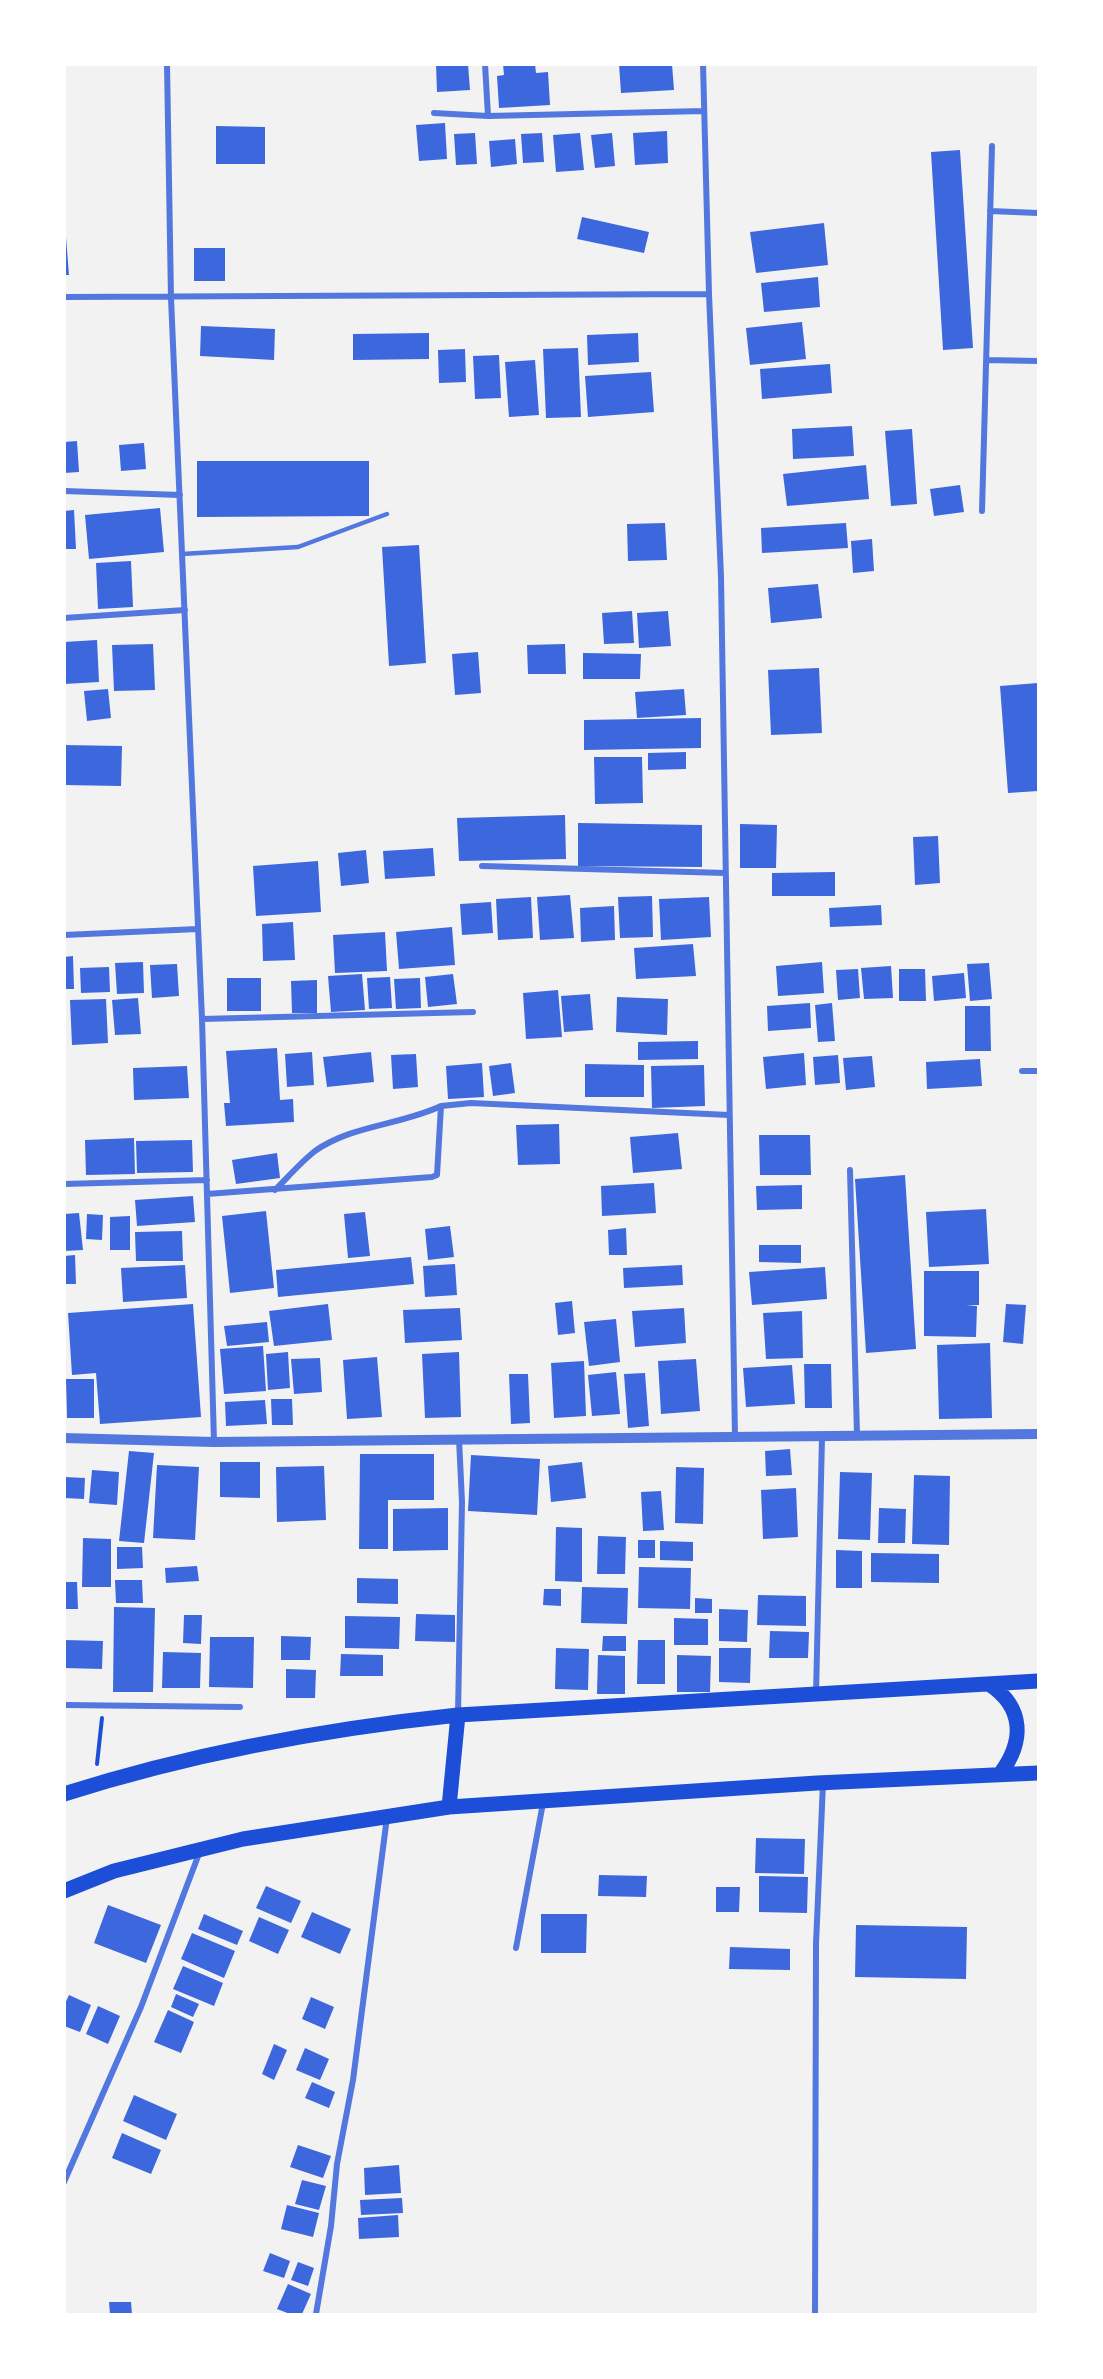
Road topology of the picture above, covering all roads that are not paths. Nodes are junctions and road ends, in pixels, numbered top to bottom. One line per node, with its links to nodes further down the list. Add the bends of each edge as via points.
1 (167, 64): 12 (street)
2 (485, 64): 6 (street)
3 (703, 64): 4 (street)
4 (704, 111): 6 (street); 10 (street)
5 (434, 113): 6 (street)
6 (488, 116)
7 (992, 146): 8 (street)
8 (990, 211): 9 (street); 13 (street)
9 (1038, 213)
10 (709, 294): 12 (street); 23 (street, via 721,577)
11 (64, 297): 12 (street)
12 (171, 298): 16 (street)
13 (986, 360): 14 (street); 17 (street)
14 (1038, 361)
15 (64, 491): 16 (street)
16 (180, 495): 19 (street)
17 (982, 511)
18 (387, 514): 19 (lane, via 298,546)
19 (182, 554): 20 (street)
20 (185, 610): 21 (street); 24 (street)
21 (64, 618)
22 (482, 866): 23 (street)
23 (725, 873): 31 (street)
24 (198, 929): 25 (street); 27 (street)
25 (64, 935)
26 (473, 1012): 27 (street)
27 (202, 1019): 33 (street)
28 (1022, 1071): 29 (street)
29 (1038, 1071)
30 (441, 1106): 31 (street, via 471,1103); 35 (street, via 425,1114 366,1128 315,1151); 35 (street, via 437,1175)
31 (729, 1115): 39 (street)
32 (850, 1170): 38 (street)
33 (207, 1180): 34 (street); 36 (street)
34 (64, 1184)
35 (275, 1190): 36 (street)
36 (207, 1194): 43 (street)
37 (1038, 1434): 38 (street)
38 (857, 1435): 40 (street)
39 (735, 1437): 40 (street); 42 (street)
40 (822, 1437): 46 (street)
41 (64, 1438): 43 (street)
42 (459, 1438): 43 (street); 49 (street, via 462,1502)
43 (214, 1442)
44 (1038, 1682): 45 (main road)
45 (989, 1684): 46 (main road); 51 (main road, via 1007,1700 1017,1728 1014,1753)
46 (816, 1694): 49 (main road)
47 (64, 1706): 48 (street)
48 (240, 1707)
49 (458, 1715): 53 (main road, via 367,1725 236,1747); 55 (main road)
50 (1038, 1773): 51 (main road)
51 (1000, 1774): 52 (main road)
52 (823, 1783): 54 (main road); 62 (street, via 816,1944)
53 (64, 1794)
54 (543, 1803): 55 (main road); 59 (street)
55 (449, 1808): 56 (main road)
56 (387, 1816): 57 (main road, via 243,1839); 61 (street, via 353,2080)
57 (200, 1851): 58 (main road, via 114,1871); 60 (street, via 141,2007)
58 (64, 1890)
59 (516, 1948)
60 (64, 2182)
61 (316, 2314)
62 (815, 2314)

